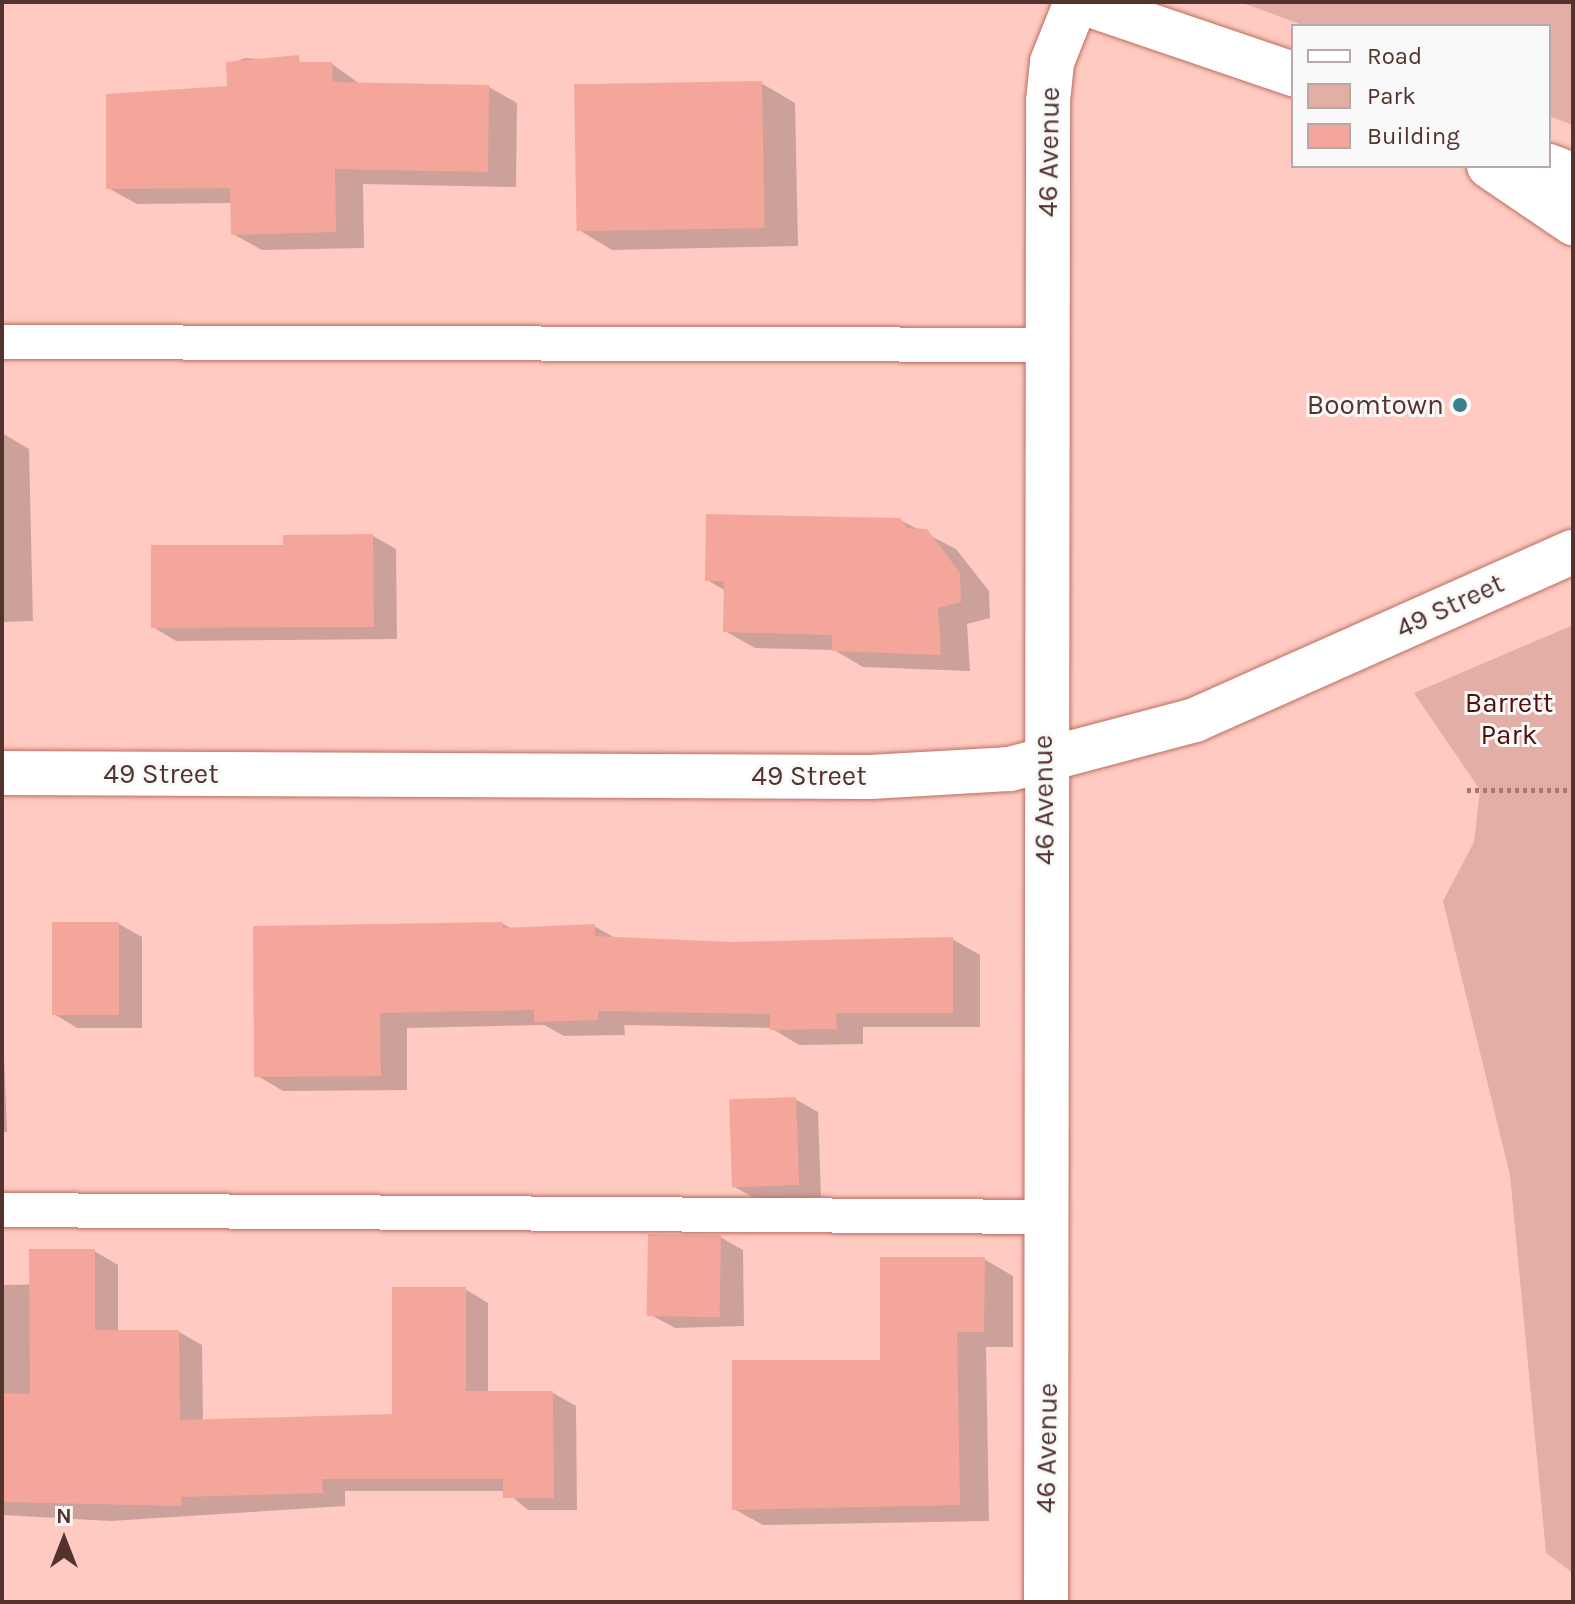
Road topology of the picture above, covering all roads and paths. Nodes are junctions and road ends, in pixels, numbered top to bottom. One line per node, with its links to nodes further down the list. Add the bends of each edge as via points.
1 (1078, 2): 2 (main road); 8 (main road, 46 Avenue, via 1052,62)
2 (1291, 73)
3 (1551, 167): 5 (main road)
4 (1492, 168): 6 (main road)
5 (1573, 175)
6 (1573, 223)
7 (2, 342): 8 (lane)
8 (1046, 345): 12 (main road, 46 Avenue)
9 (1573, 532): 11 (main road)
10 (1573, 552): 11 (main road, 49 Street)
11 (1521, 573): 12 (main road, 49 Street, via 1195,720)
12 (1043, 763): 13 (main road, 49 Street, via 870,777); 17 (main road, 46 Avenue)
13 (2, 773)
14 (1467, 790): 15 (path)
15 (1573, 790)
16 (2, 1210): 17 (lane)
17 (1049, 1217): 18 (main road, 46 Avenue)
18 (1046, 1602)

